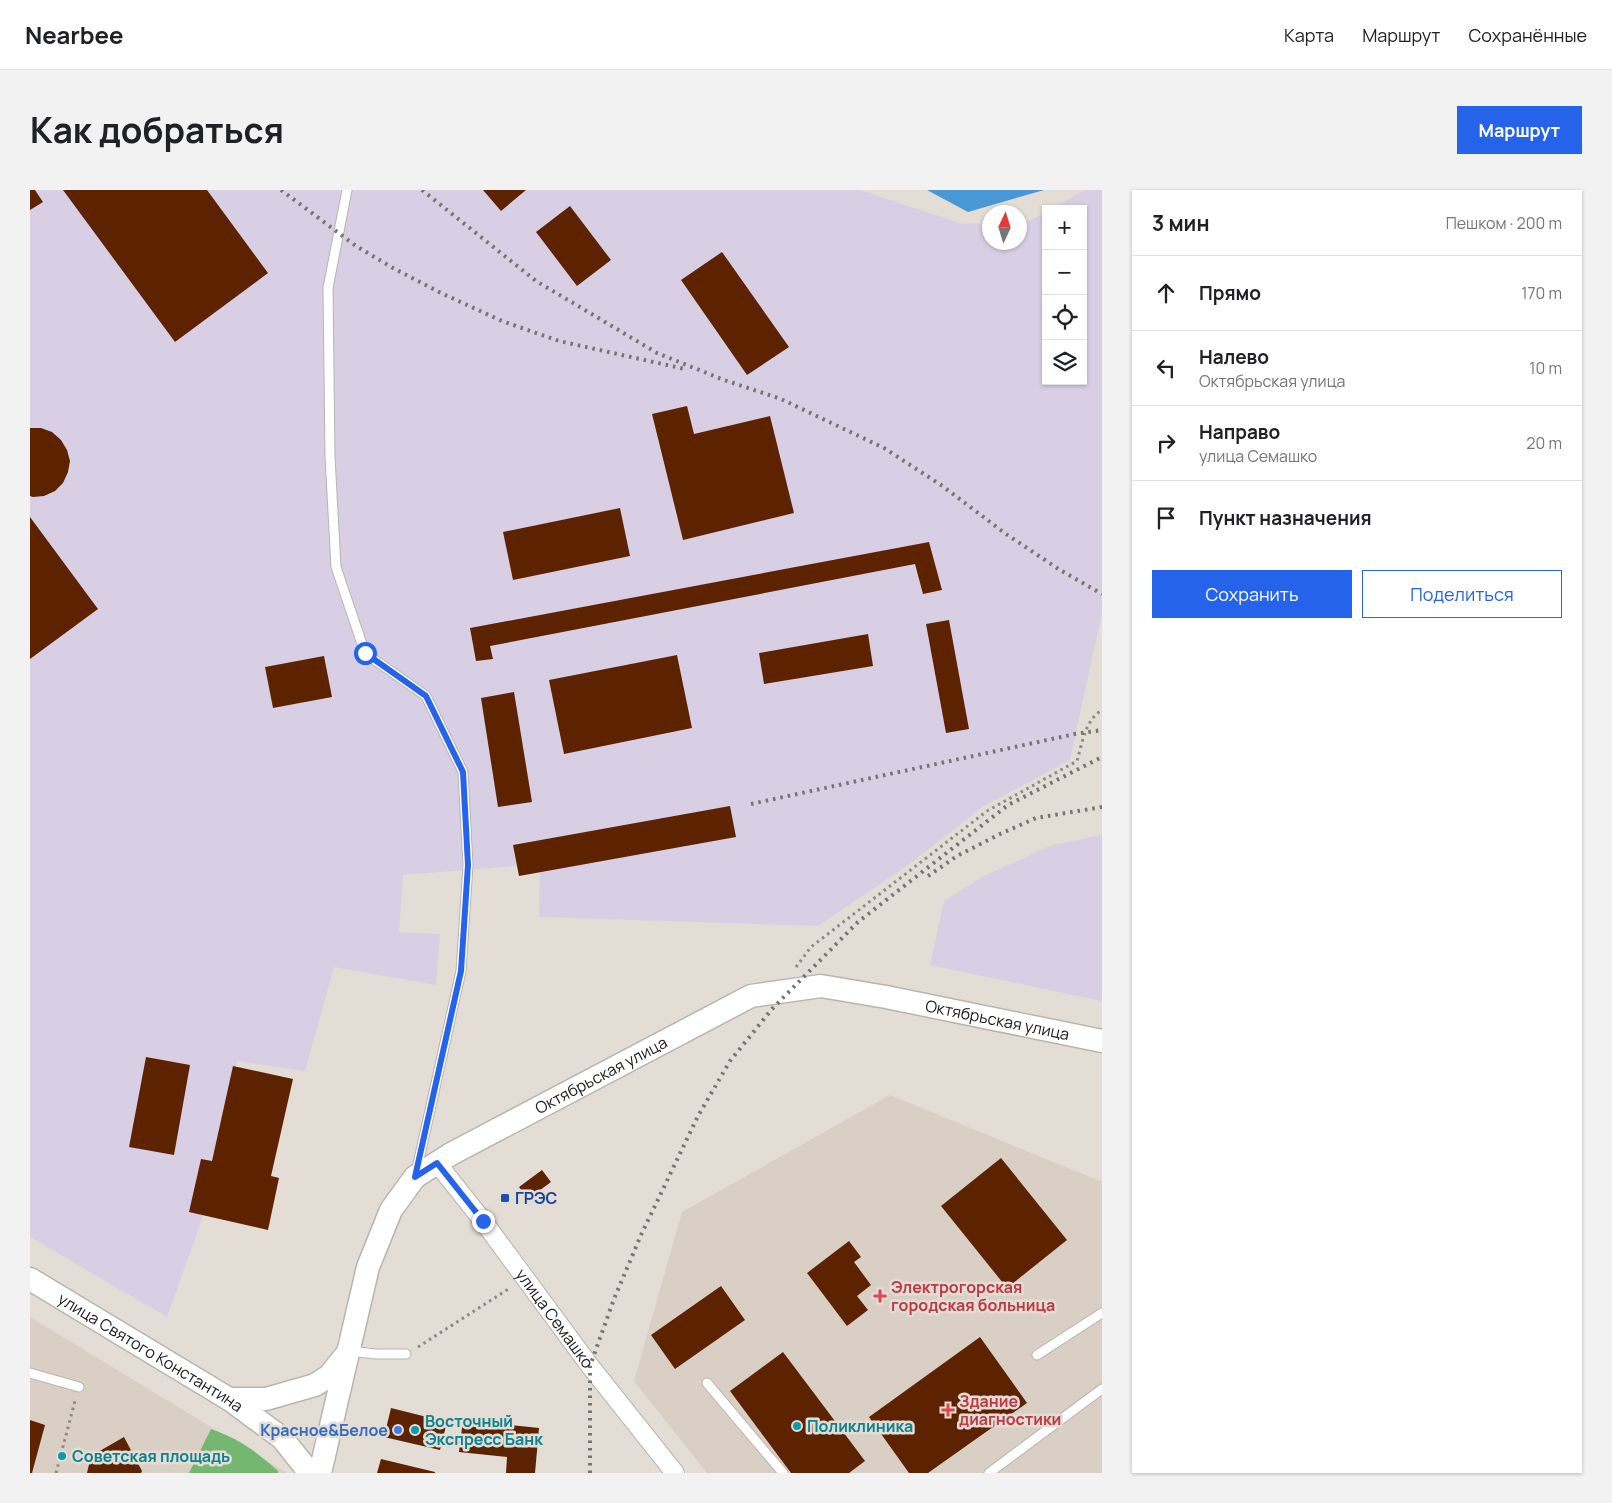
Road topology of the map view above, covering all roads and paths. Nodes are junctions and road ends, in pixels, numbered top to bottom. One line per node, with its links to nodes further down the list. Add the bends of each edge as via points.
1 (346, 190): 6 (lane, via 328,288 330,457 336,567 365,653 426,696 463,772 468,865 461,971)
2 (1102, 710): 3 (path, via 1085,732 1077,761 988,812 812,947)
3 (796, 967)
4 (1102, 1041): 5 (street, Октябрьская улица, via 821,986 751,996)
5 (437, 1163): 6 (street, Октябрьская улица); 7 (street, улица Семашко)
6 (415, 1177): 10 (street, Октябрьская улица, via 391,1210 368,1267)
7 (523, 1276): 11 (path, via 508,1290); 21 (street, улица Семашко)
8 (30, 1279): 17 (street, улица Святого Константина)
9 (1102, 1313): 12 (lane)
10 (349, 1351): 11 (lane); 17 (street, via 329,1376 315,1385 266,1399); 20 (street, Октябрьская улица)
11 (406, 1354)
12 (1036, 1355)
13 (30, 1373): 15 (lane)
14 (707, 1383): 22 (lane)
15 (79, 1387): 18 (path)
16 (1102, 1389): 23 (lane)
17 (229, 1399): 19 (street, улица Святого Константина, via 282,1438)
18 (56, 1473)
19 (310, 1473)
20 (320, 1473)
21 (674, 1473)
22 (783, 1473)
23 (989, 1473)

